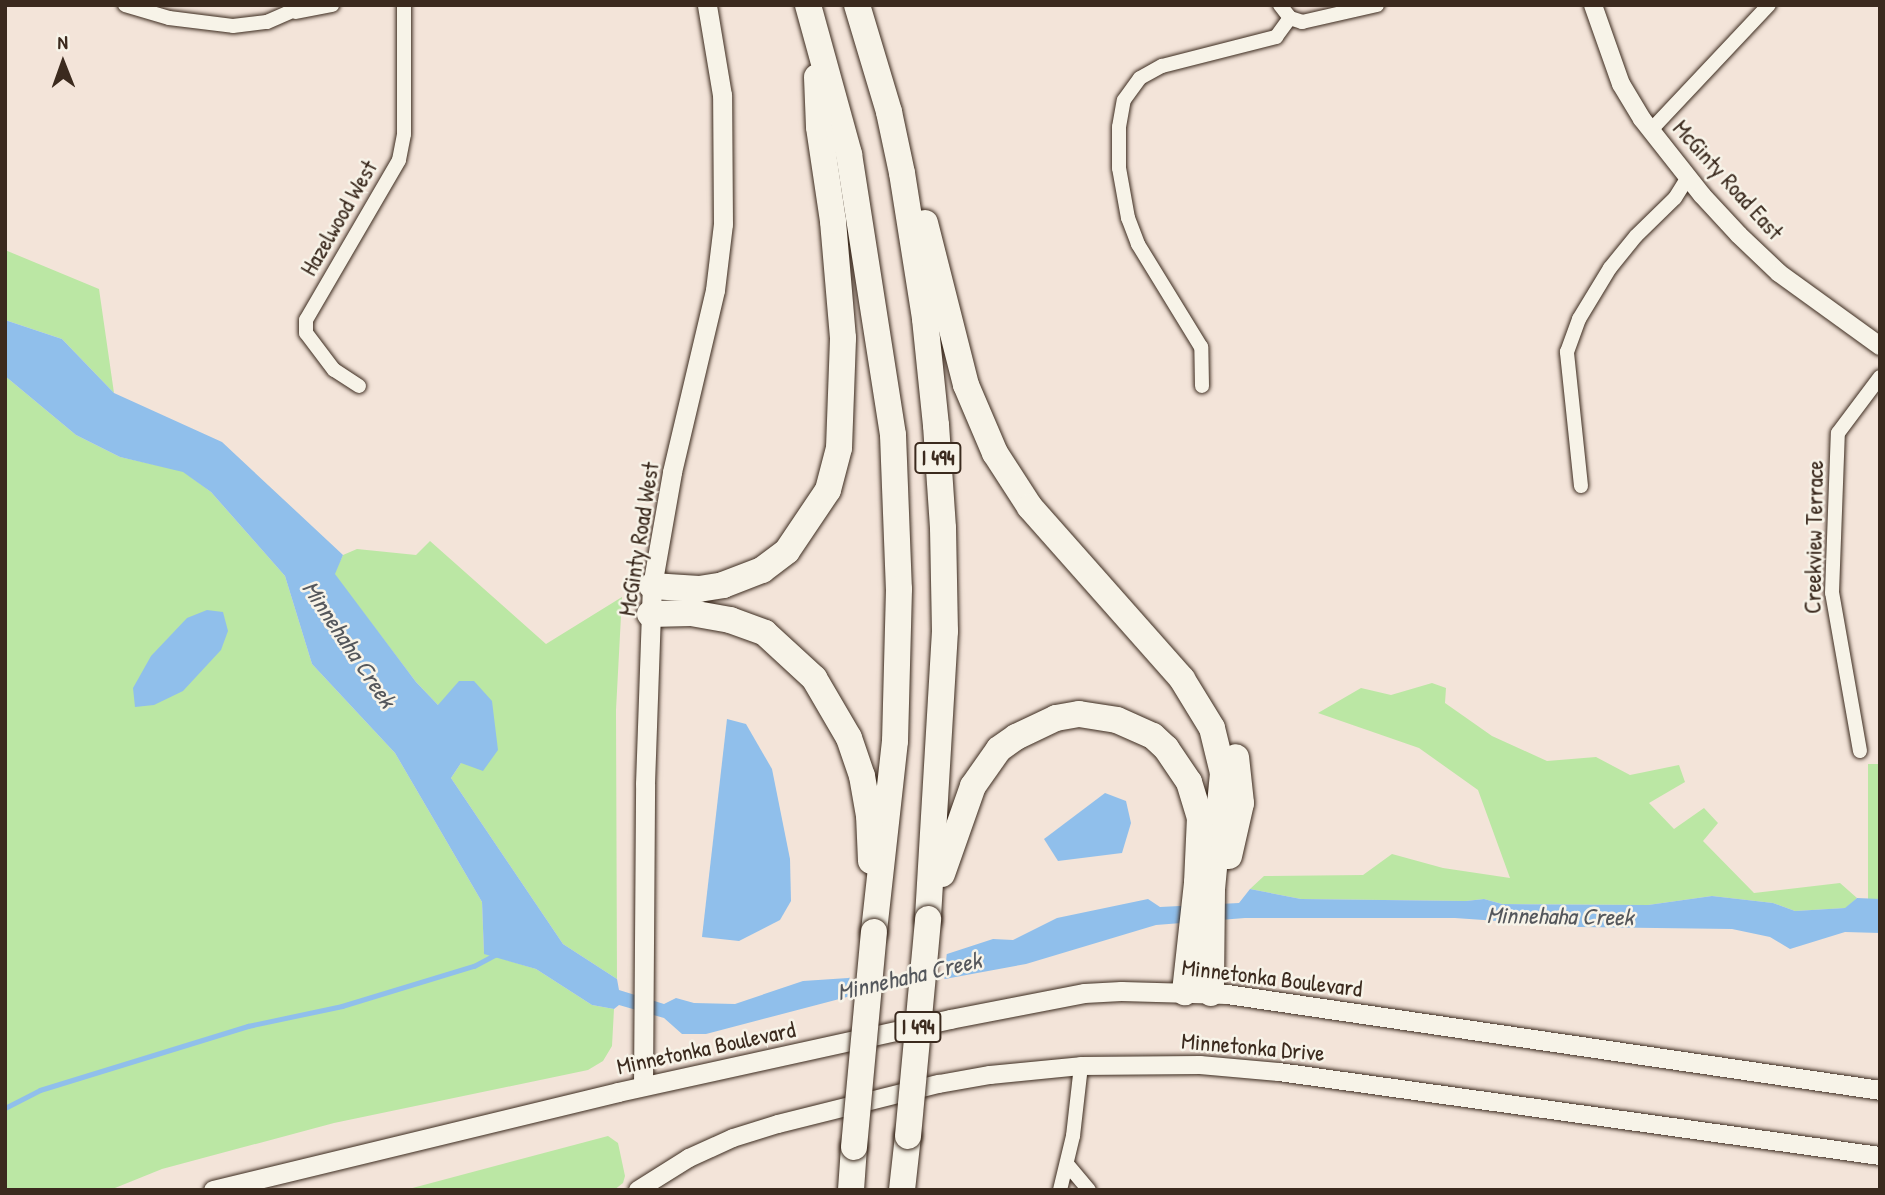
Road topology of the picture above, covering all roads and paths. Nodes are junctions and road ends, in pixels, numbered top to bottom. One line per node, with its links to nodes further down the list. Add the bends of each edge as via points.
1 (125, 5): 11 (street, via 169,18 233,26)
2 (306, 5): 11 (street)
3 (332, 5): 11 (street)
4 (404, 5): 19 (street, Hazelwood West, via 404,134 399,160 306,320 306,333 327,361)
5 (707, 5): 22 (main road, McGinty Road West, via 722,95 723,224 715,290 672,472)
6 (857, 5): 15 (highway, I 494)
7 (1280, 5): 13 (street)
8 (1377, 5): 13 (street, via 1302,22)
9 (1593, 5): 14 (street, McGinty Road East, via 1621,84)
10 (1769, 5): 14 (street)
11 (292, 13)
12 (812, 18): 22 (highway, via 819,127 843,338 839,448 828,490 787,551 762,570 699,589); 26 (highway, I 494, via 849,154 893,435 900,589 896,727)
13 (1290, 18): 20 (street, via 1276,37 1162,66 1140,78 1125,100 1119,127 1119,168 1128,218 1138,244 1201,346)
14 (1651, 130): 16 (street, McGinty Road East)
15 (902, 173): 25 (highway, I 494, via 926,331 943,528 945,631); 27 (highway, via 923,217 954,343 995,453 1030,507 1182,679 1212,729 1223,772)
16 (1688, 177): 17 (street, McGinty Road East, via 1739,236 1779,273); 21 (street, via 1675,198 1610,268 1579,319 1567,352)
17 (1880, 346)
18 (1880, 377): 24 (street, Creekview Terrace, via 1838,433 1832,593)
19 (359, 386)
20 (1202, 386)
21 (1581, 486)
22 (652, 586): 23 (main road, McGinty Road West)
23 (650, 614): 26 (highway, via 691,613 765,633 814,678 849,738 862,776 869,815); 29 (main road, McGinty Road West)
24 (1860, 751)
25 (928, 919): 27 (highway, via 960,814 999,749 1056,718 1099,715 1153,736 1189,782 1200,817); 36 (highway, I 494, bridge)
26 (874, 932): 35 (highway, I 494, bridge)
27 (1198, 992): 29 (main road, Minnetonka Boulevard, via 1084,993); 30 (main road, Minnetonka Boulevard)
28 (1081, 1066): 31 (street, Minnetonka Drive, via 1200,1065 1279,1072); 32 (street); 34 (street, Minnetonka Drive, via 939,1084 778,1124 689,1158)
29 (643, 1087): 33 (main road, Minnetonka Boulevard)
30 (1880, 1090)
31 (1880, 1156)
32 (1067, 1164): 37 (street); 38 (street)
33 (213, 1190)
34 (638, 1190)
35 (851, 1190)
36 (902, 1190)
37 (1060, 1190)
38 (1089, 1190)

